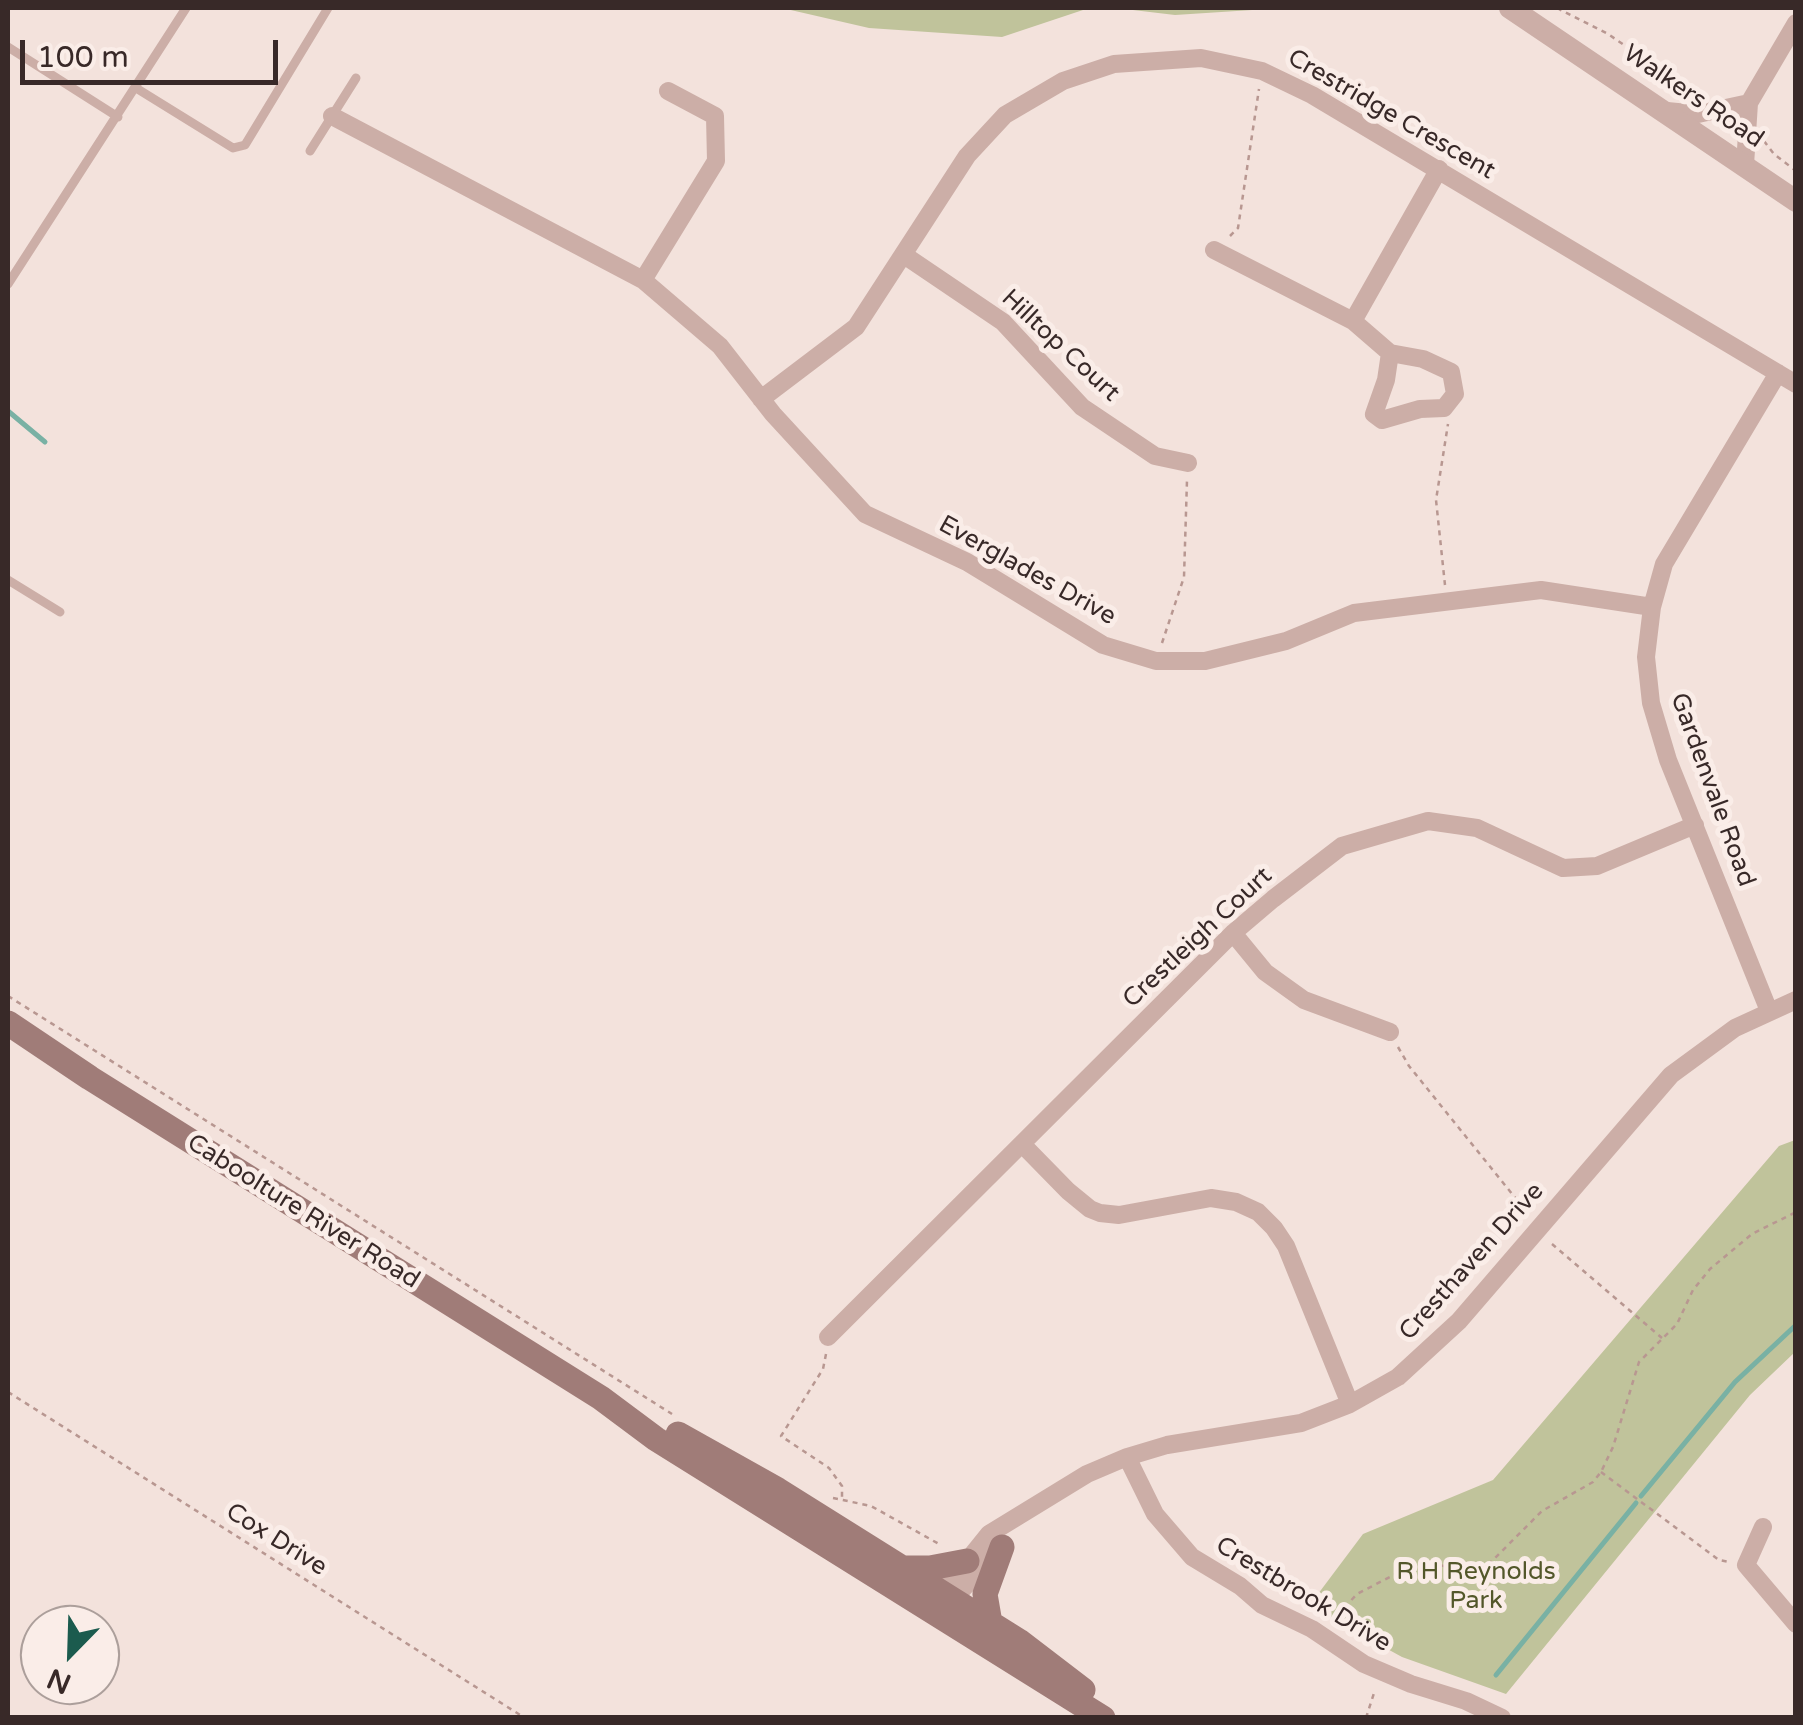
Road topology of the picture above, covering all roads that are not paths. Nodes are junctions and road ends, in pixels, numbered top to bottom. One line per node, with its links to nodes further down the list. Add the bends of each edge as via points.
1 (186, 8): 7 (lane)
2 (328, 8): 7 (lane, via 245,145 233,148)
3 (1510, 8): 10 (street, Walkers Road)
4 (1793, 33): 9 (street)
5 (8, 46): 11 (lane)
6 (356, 78): 12 (lane)
7 (136, 88): 11 (lane)
8 (668, 92): 19 (street, via 715,116 716,161)
9 (1749, 103): 10 (street, via 1698,114); 14 (street)
10 (1667, 111): 14 (street, Walkers Road)
11 (118, 116): 20 (lane)
12 (332, 116): 13 (lane); 19 (street, Everglades Drive)
13 (310, 151)
14 (1745, 165): 16 (street, Walkers Road)
15 (1439, 169): 18 (street, Crestridge Crescent, via 1262,70 1201,58 1114,64 1062,80 1006,116 967,156); 21 (street); 23 (street, Crestridge Crescent)
16 (1796, 200)
17 (1214, 250): 21 (street)
18 (904, 255): 25 (street, Crestridge Crescent, via 856,326); 26 (street, Hilltop Court, via 1003,322 1082,407 1155,456)
19 (643, 280): 25 (street, Everglades Drive, via 720,346)
20 (8, 284)
21 (1353, 320): 22 (street)
22 (1390, 352): 22 (street, via 1451,372 1456,394 1444,408 1382,420 1374,414)
23 (1778, 373): 24 (street, Crestridge Crescent); 28 (street, Gardenvale Road, via 1678,536)
24 (1796, 384)
25 (761, 399): 28 (street, Everglades Drive, via 866,514 967,562 1103,645 1156,661 1205,661 1286,641 1354,613 1541,590)
26 (1188, 463)
27 (8, 580): 29 (lane)
28 (1652, 608): 30 (street, Gardenvale Road, via 1650,702)
29 (60, 612)
30 (1695, 824): 31 (street, Crestleigh Court, via 1597,866 1563,868 1476,828 1428,821 1342,846); 33 (street, Gardenvale Road)
31 (1234, 933): 35 (street, via 1265,972 1304,1000); 36 (street, Crestleigh Court)
32 (1796, 1000): 33 (street, Cresthaven Drive)
33 (1769, 1011): 39 (street, Cresthaven Drive, via 1712,1042 1672,1075 1440,1341)
34 (8, 1023): 38 (main road, Caboolture River Road)
35 (1390, 1032)
36 (1022, 1144): 37 (street, Crestleigh Court); 39 (street, via 1100,1213 1212,1198 1258,1212 1286,1246)
37 (828, 1337)
38 (601, 1398): 45 (main road, Caboolture River Road, via 762,1480); 46 (main road, Caboolture River Road, via 656,1439)
39 (1350, 1404): 40 (street, Cresthaven Drive, via 1277,1429)
40 (1126, 1457): 41 (street, Cresthaven Drive, via 1066,1485); 51 (street, Crestbrook Drive, via 1155,1514 1192,1557 1262,1606 1364,1664)
41 (1025, 1514): 43 (street, Cresthaven Drive); 44 (street, Cresthaven Drive, via 989,1534)
42 (1763, 1527): 48 (street, via 1746,1565)
43 (1002, 1546): 46 (street, Cresthaven Drive); 47 (main road, via 985,1594)
44 (967, 1561): 45 (main road); 46 (street, Cresthaven Drive)
45 (902, 1568): 46 (main road, Caboolture River Road)
46 (940, 1605): 47 (main road, Caboolture River Road); 49 (main road, Caboolture River Road)
47 (990, 1623): 50 (main road, Caboolture River Road)
48 (1796, 1624)
49 (1103, 1718)
50 (1117, 1718)
51 (1502, 1718)

